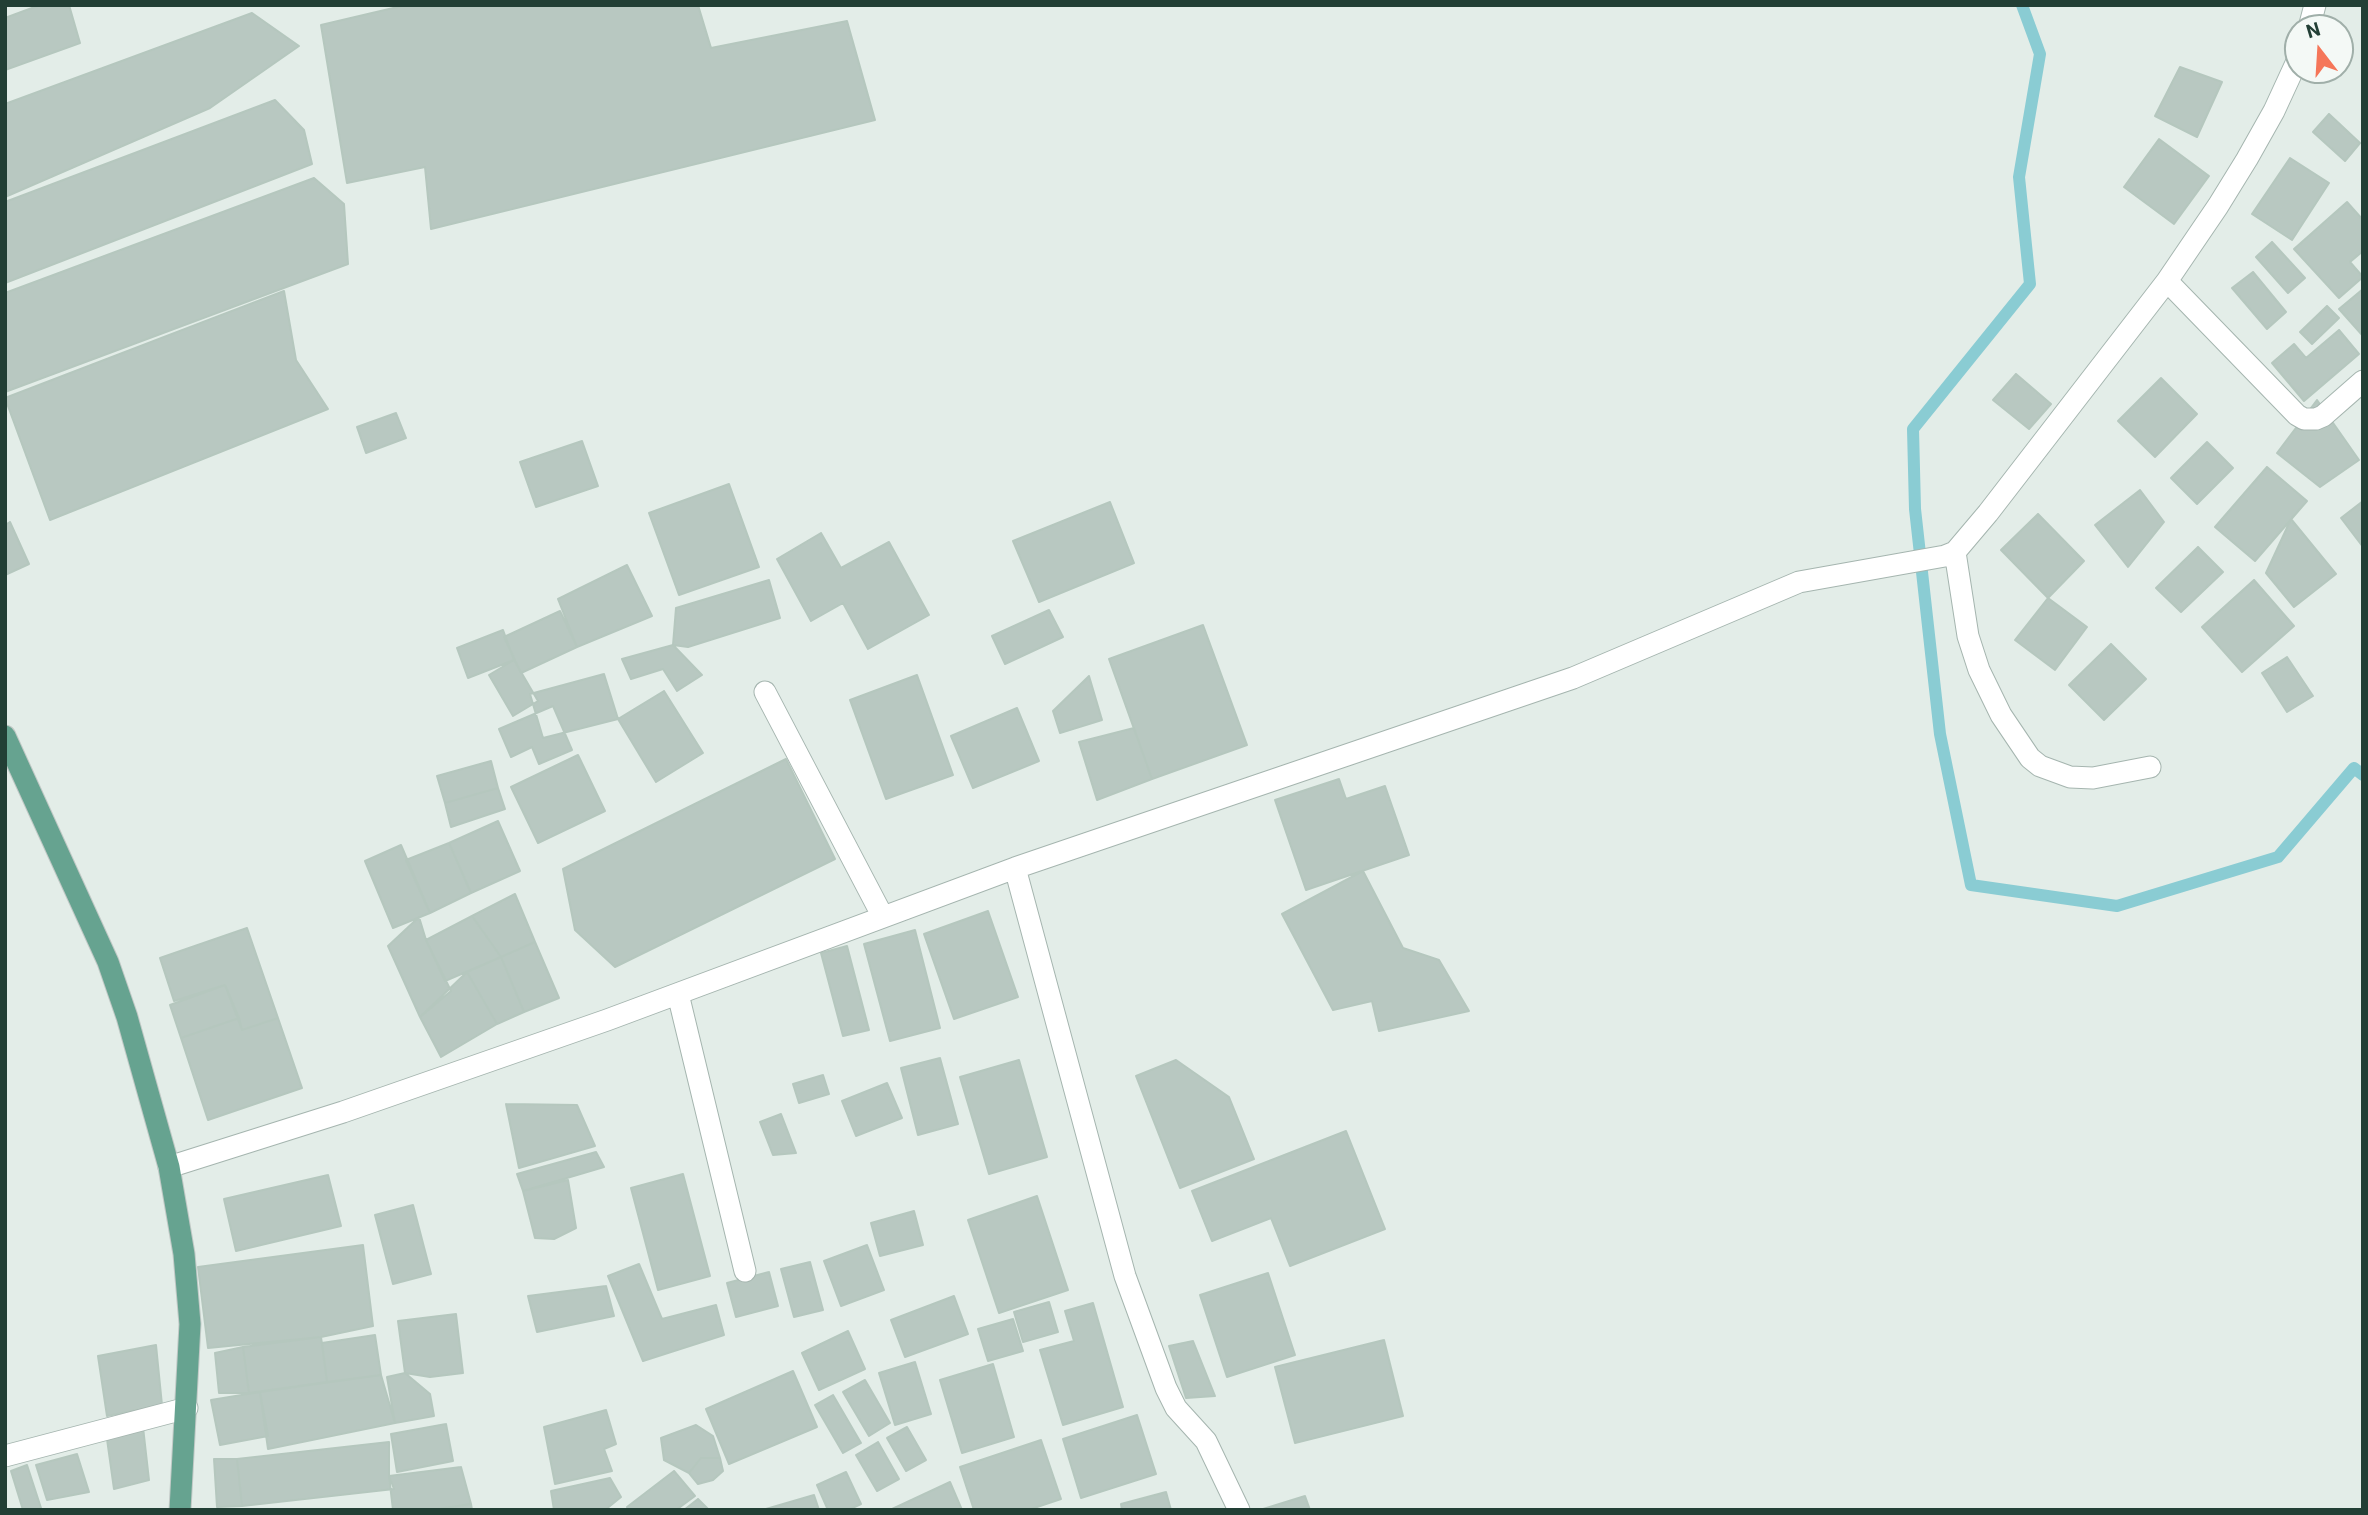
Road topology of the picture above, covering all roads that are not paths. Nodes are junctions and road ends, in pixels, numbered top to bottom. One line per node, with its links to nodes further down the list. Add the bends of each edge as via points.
1 (2286, 84): 2 (street, via 2247,159)
2 (2167, 281): 3 (street, via 2304,419 2323,416); 4 (street)
3 (2363, 381)
4 (1946, 555): 7 (street, via 1979,670 2001,715 2030,758 2070,777 2093,778); 8 (street, via 1799,582 1573,678)
5 (765, 692): 9 (street)
6 (5, 736): 11 (main road, via 108,962)
7 (2150, 767)
8 (1016, 868): 9 (street); 16 (street, via 1125,1276 1166,1388 1176,1408 1206,1441)
9 (883, 917): 10 (street)
10 (678, 994): 11 (street, via 343,1112); 12 (street)
11 (169, 1167): 13 (main road, via 190,1324)
12 (745, 1271)
13 (187, 1408): 14 (street); 15 (main road)
14 (5, 1456)
15 (180, 1510)
16 (1239, 1510)

